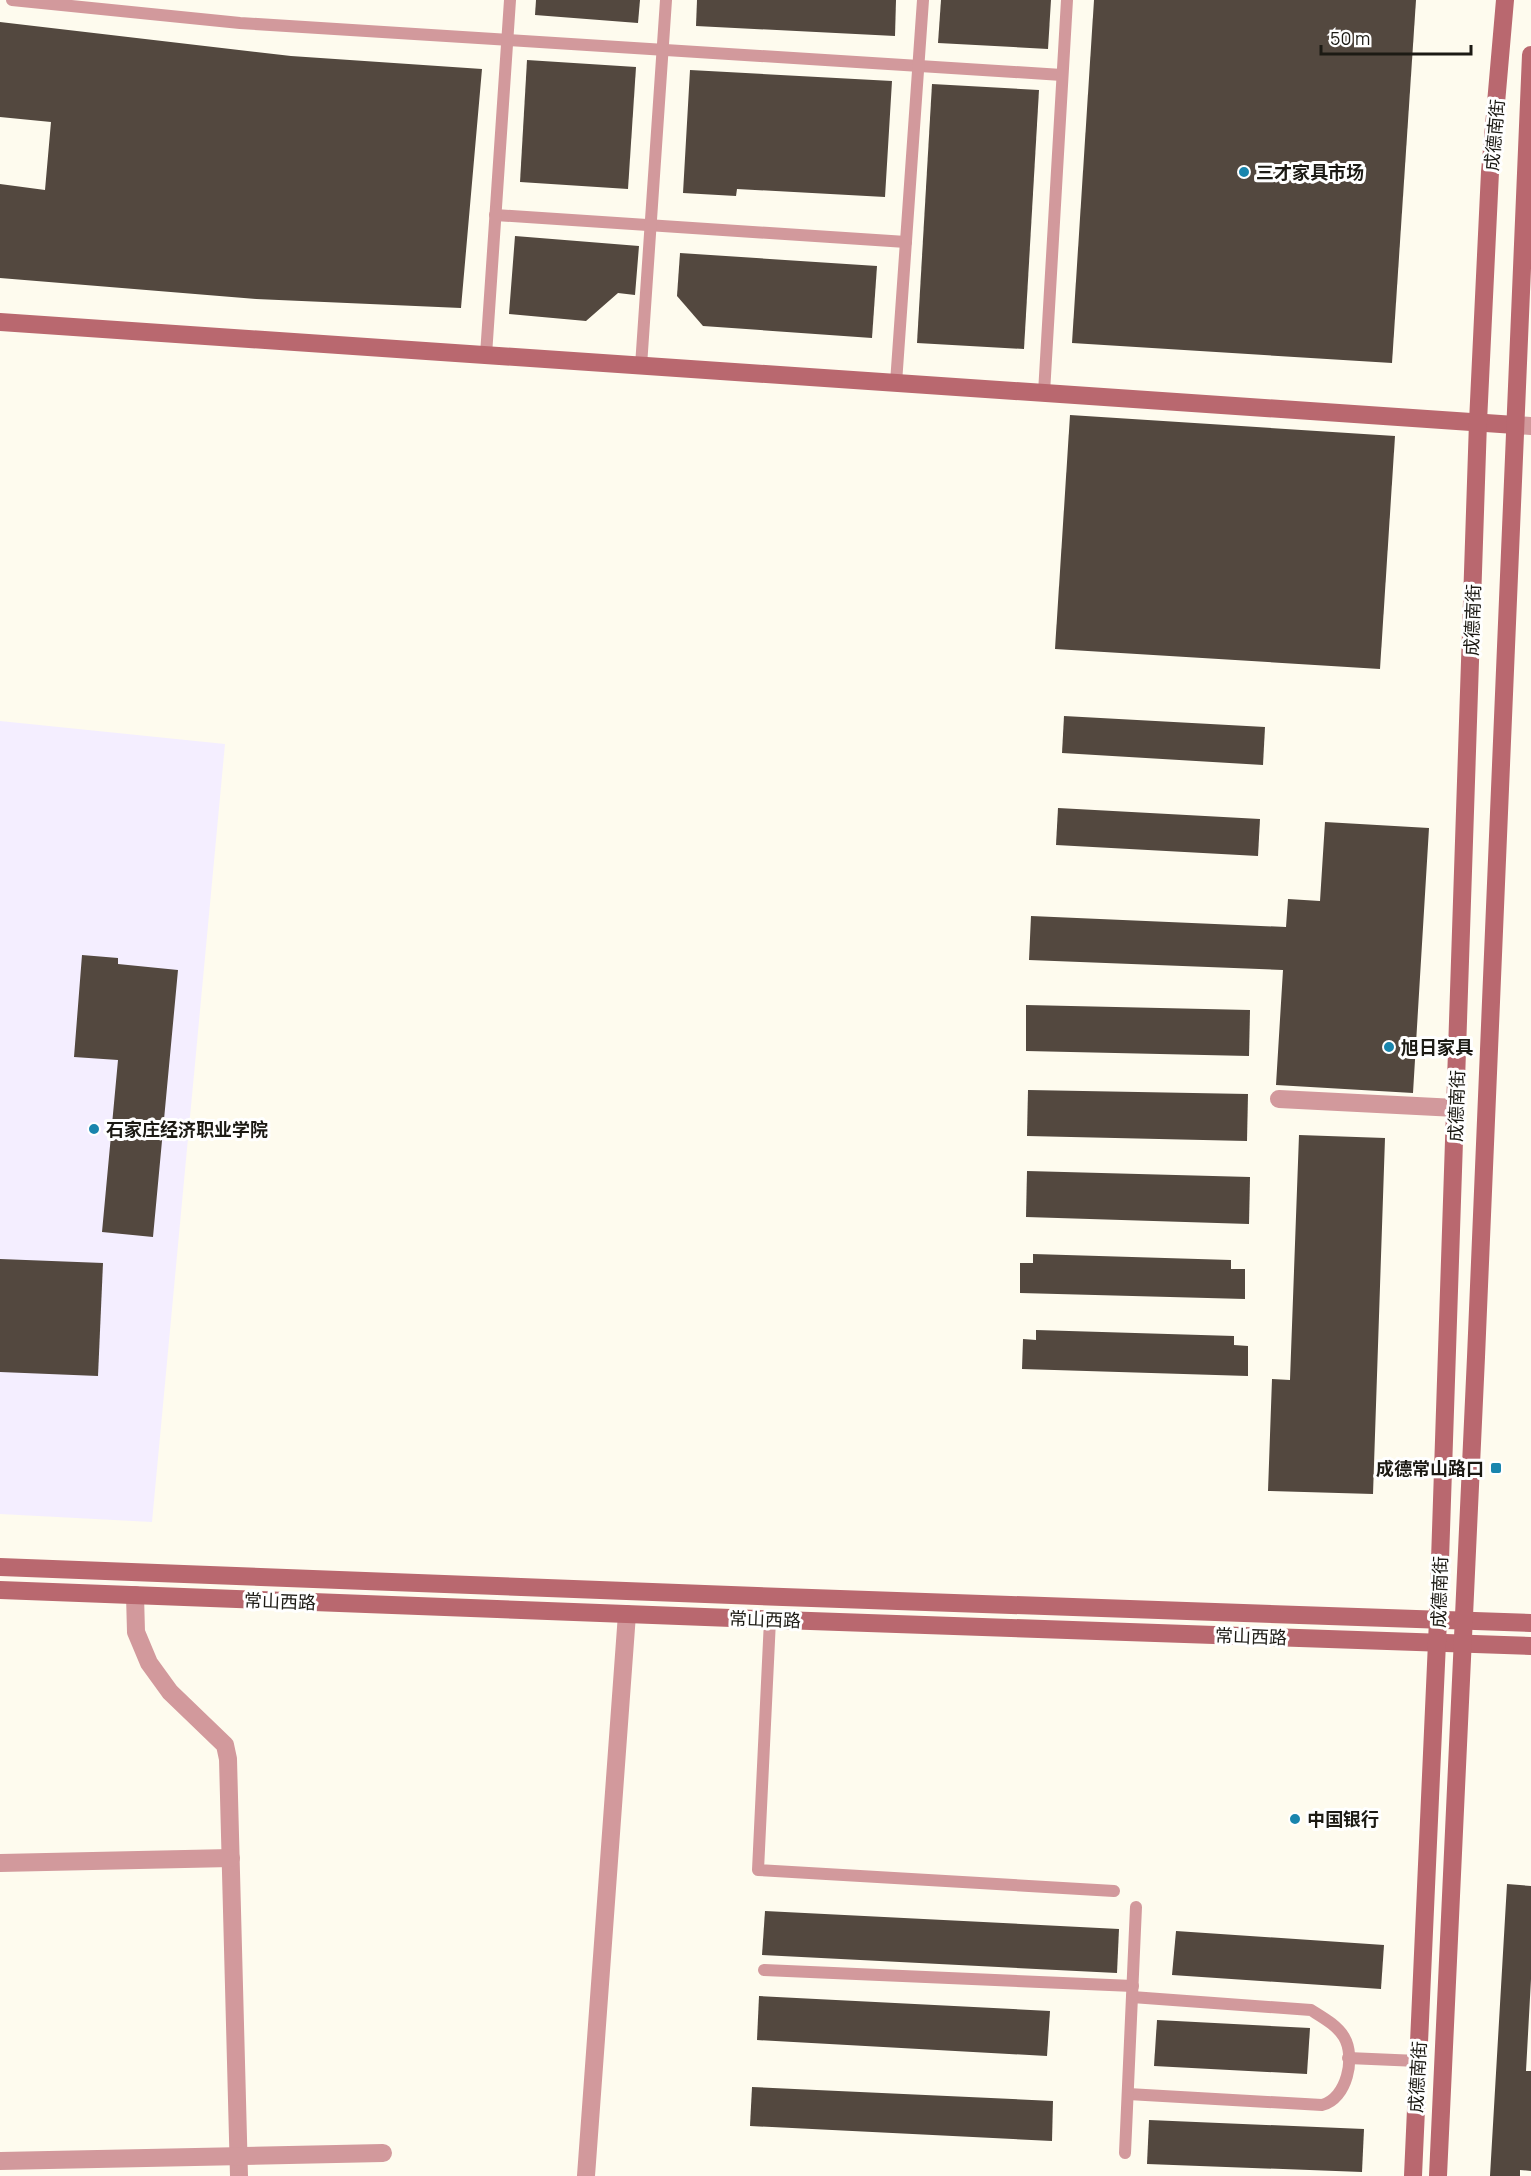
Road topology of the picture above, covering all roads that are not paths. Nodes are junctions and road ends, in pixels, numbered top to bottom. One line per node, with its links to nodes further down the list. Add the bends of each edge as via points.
1 (12, 0): 7 (lane, via 240,23)
2 (510, 0): 7 (lane)
3 (666, 0): 8 (lane)
4 (923, 0): 10 (lane)
5 (1066, 0): 11 (lane)
6 (1505, 0): 21 (main road, 成德南街, via 1490,172)
7 (507, 40): 8 (lane); 13 (lane)
8 (663, 50): 10 (lane); 14 (lane)
9 (1531, 55): 12 (main road, 成德南街)
10 (918, 66): 11 (lane); 15 (lane)
11 (1062, 75): 20 (lane)
12 (1528, 177): 22 (main road, 成德南街)
13 (495, 215): 14 (lane); 17 (lane)
14 (651, 225): 15 (lane); 18 (lane)
15 (906, 242): 19 (lane)
16 (0, 322): 17 (main road)
17 (486, 355): 18 (main road)
18 (641, 366): 19 (main road)
19 (896, 383): 20 (main road)
20 (1044, 393): 21 (main road)
21 (1478, 422): 22 (main road); 24 (main road, 成德南街)
22 (1523, 425): 31 (main road, 成德南街)
23 (1279, 1099): 24 (street)
24 (1456, 1108): 30 (main road, 成德南街)
25 (0, 1567): 30 (main road, 常山西路)
26 (0, 1590): 27 (main road, 常山西路)
27 (135, 1595): 28 (main road, 常山西路); 36 (street, via 136,1632 149,1663 170,1692 225,1745)
28 (627, 1614): 29 (main road, 常山西路); 50 (street)
29 (770, 1620): 33 (main road, 常山西路); 38 (lane, via 758,1870)
30 (1438, 1620): 31 (main road, 常山西路); 33 (main road, 成德南街)
31 (1463, 1620): 32 (main road, 常山西路); 34 (main road, 成德南街)
32 (1531, 1623)
33 (1437, 1642): 34 (main road, 常山西路); 43 (main road, 成德南街)
34 (1462, 1643): 35 (main road, 常山西路); 52 (main road, 成德南街)
35 (1531, 1646)
36 (231, 1858): 37 (street); 47 (street)
37 (0, 1863)
38 (1114, 1891)
39 (1137, 1907): 41 (lane)
40 (764, 1970): 41 (lane)
41 (1133, 1991): 42 (lane, via 1311,2010 1345,2037); 44 (lane)
42 (1348, 2058): 43 (lane); 44 (lane, via 1347,2078 1340,2094 1322,2105)
43 (1418, 2061): 51 (main road, 成德南街)
44 (1128, 2094): 46 (lane)
45 (383, 2153): 47 (street)
46 (1125, 2153)
47 (238, 2156): 48 (street); 49 (street)
48 (0, 2161)
49 (238, 2176)
50 (586, 2176)
51 (1413, 2176)
52 (1438, 2176)

